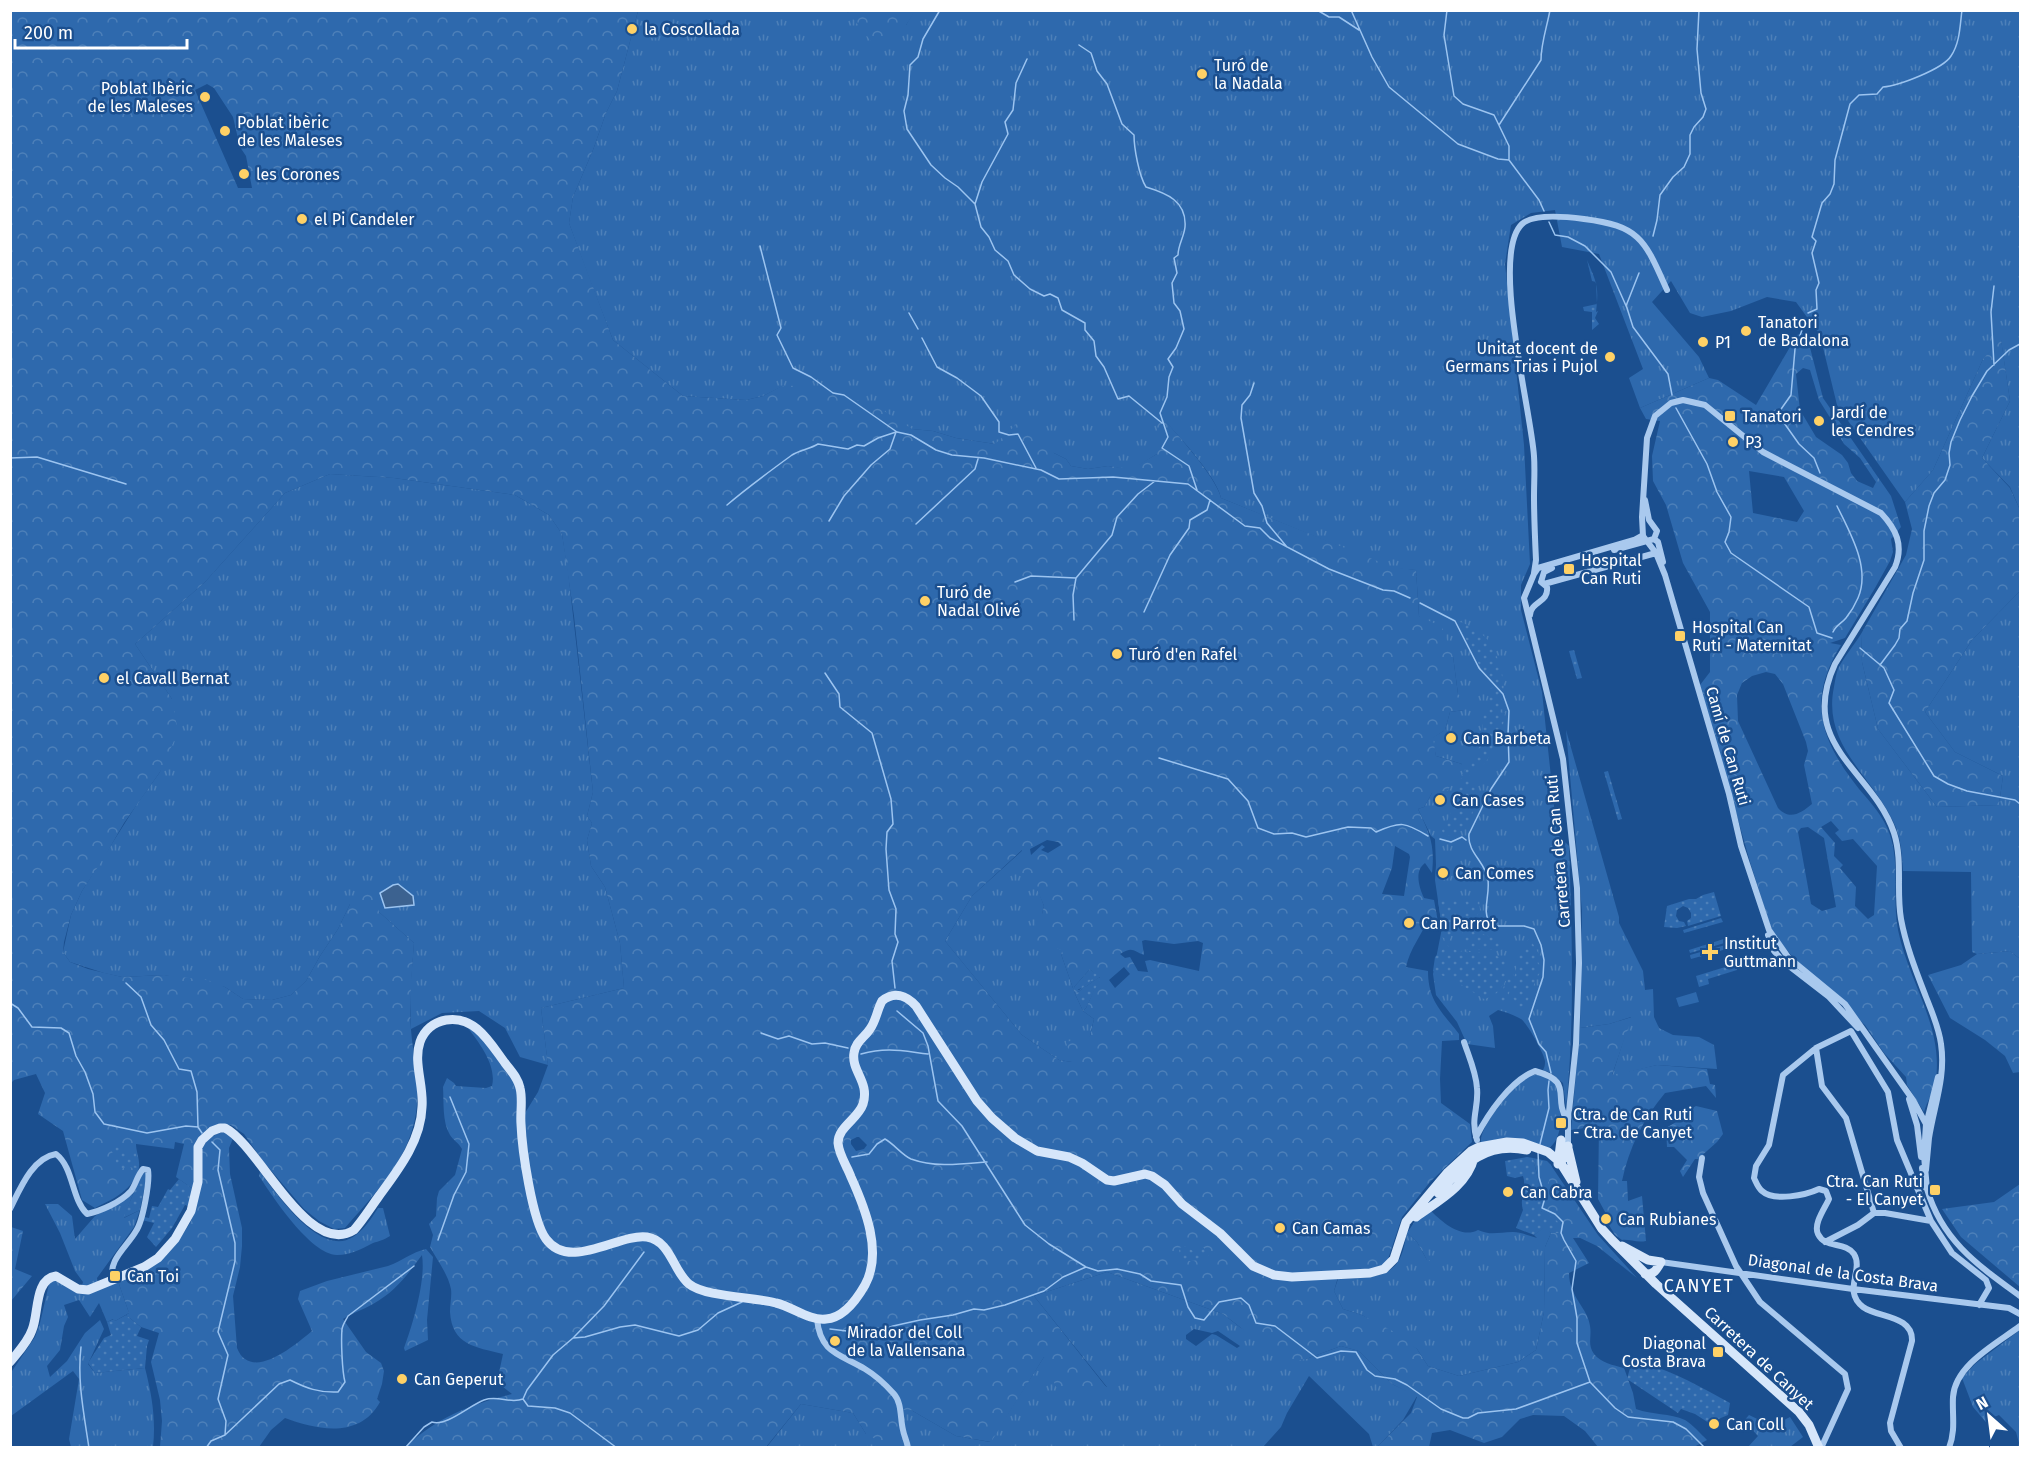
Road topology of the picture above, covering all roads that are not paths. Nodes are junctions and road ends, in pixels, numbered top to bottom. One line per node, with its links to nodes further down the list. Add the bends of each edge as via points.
1 (1668, 290): 6 (street, via 1643,244 1626,228 1610,222 1544,217 1525,222 1514,235 1509,261 1510,294 1534,456)
2 (1644, 490): 3 (street); 4 (street); 21 (street, via 1647,438 1655,416 1671,403 1693,401 1716,411 1762,452 1881,513 1898,536 1898,560 1831,674 1825,698 1826,717 1837,749 1886,815 1894,832 1899,850 1900,917 1907,947 1937,1024)
3 (1652, 526): 4 (street, via 1646,527); 4 (street, via 1657,533)
4 (1645, 536): 5 (street, Camí de Can Ruti); 6 (street); 7 (street, Camí de Can Ruti, via 1658,542); 8 (street, via 1549,569)
5 (1656, 553): 7 (street, Camí de Can Ruti); 8 (street)
6 (1536, 571): 8 (street); 9 (street, Carretera de Can Ruti)
7 (1665, 574): 12 (street, Camí de Can Ruti)
8 (1542, 581): 9 (street); 10 (street, via 1547,594)
9 (1529, 588): 10 (street, via 1530,598); 11 (street, Carretera de Can Ruti, via 1524,598)
10 (1541, 601): 11 (street, via 1530,608)
11 (1529, 619): 23 (street, Carretera de Can Ruti, via 1563,759 1577,888 1576,1044)
12 (1766, 924): 13 (street, Camí de Can Ruti); 14 (street, Camí de Can Ruti, via 1774,951)
13 (1778, 945): 14 (street, Camí de Can Ruti); 15 (street, Camí de Can Ruti)
14 (1787, 964): 15 (street, Camí de Can Ruti); 16 (street, Camí de Can Ruti)
15 (1814, 978): 17 (street, Camí de Can Ruti)
16 (1826, 994): 17 (street, Camí de Can Ruti); 18 (street, Camí de Can Ruti)
17 (1848, 1008): 18 (street, Camí de Can Ruti)
18 (1867, 1036): 22 (street, Camí de Can Ruti)
19 (1464, 1042): 25 (street, via 1478,1089 1473,1130)
20 (1816, 1047): 39 (street, via 1822,1086 1846,1118); 40 (street, via 1851,1031 1888,1092 1897,1140); 43 (street, via 1782,1075 1769,1145 1756,1166 1754,1178 1761,1190 1770,1195 1802,1196 1819,1189 1826,1191 1829,1200 1817,1226)
21 (1942, 1059): 24 (street); 33 (street)
22 (1906, 1093): 24 (street, Camí de Can Ruti); 30 (street, Camí de Can Ruti, via 1917,1125)
23 (1568, 1121): 25 (street, via 1563,1113 1561,1089 1554,1077 1535,1071 1508,1090); 26 (street, Carretera de Can Ruti)
24 (1926, 1124): 30 (street); 33 (street)
25 (1476, 1137): 28 (street)
26 (1564, 1143): 29 (street); 32 (street, via 1566,1156); 36 (street)
27 (1523, 1146): 28 (street, via 1507,1142); 29 (street); 34 (street, via 1474,1157 1470,1171)
28 (1479, 1147): 34 (street, via 1457,1168); 37 (street, via 1461,1158)
29 (1547, 1154): 32 (street); 36 (street)
30 (1921, 1157): 35 (street)
31 (1702, 1158): 47 (street, via 1699,1177 1703,1193)
32 (1558, 1159): 36 (street, Carretera de Canyet)
33 (1926, 1170): 35 (street)
34 (1459, 1178): 37 (street, via 1449,1177); 41 (street, via 1441,1200 1416,1217)
35 (1927, 1189): 52 (street, via 1941,1223 1958,1246)
36 (1576, 1191): 42 (street, Carretera de Canyet); 44 (street, Carretera de Canyet, via 1592,1222)
37 (1430, 1193): 41 (street, via 1406,1221)
38 (10, 1209): 49 (street, via 30,1173 48,1155 56,1154 63,1160 76,1197 87,1214 126,1195 143,1169 147,1170 149,1179 141,1222 114,1261)
39 (1874, 1213): 40 (street); 43 (street)
40 (1931, 1221): 54 (street, via 1952,1252 1986,1280 1989,1288)
41 (1402, 1234): 56 (street, via 1394,1259 1377,1272 1292,1277 1259,1270 1152,1176 1107,1180 1069,1157 1037,1150 1015,1138 977,1101 916,1006 895,995 882,1002 872,1026 854,1052 864,1084 864,1101 838,1143 869,1229 873,1265 850,1306 829,1319)
42 (1609, 1236): 45 (street); 48 (street, Carretera de Canyet)
43 (1825, 1242): 51 (street, via 1843,1246 1854,1254 1857,1262)
44 (1623, 1257): 48 (street); 53 (street, Carretera de Canyet)
45 (1648, 1260): 46 (street); 48 (street)
46 (1659, 1266): 47 (street, Diagonal de la Costa Brava); 48 (street); 50 (street)
47 (1742, 1273): 51 (street, Diagonal de la Costa Brava); 60 (street, via 1760,1302 1845,1374 1848,1389 1822,1446)
48 (1645, 1274): 50 (street, Carretera de Canyet); 53 (street)
49 (113, 1281): 56 (street, via 158,1258 175,1239 189,1217 196,1194 198,1147 206,1136 220,1128 241,1140 310,1223 336,1235 354,1230 406,1157 414,1139 423,1107 418,1051 421,1040 433,1025 455,1020 479,1030 518,1081 529,1185 541,1230 549,1243 562,1250 589,1252 630,1238 651,1238 663,1246 692,1287 778,1303); 58 (street, via 83,1290 56,1276 49,1278 41,1288 32,1331)
50 (1660, 1287): 60 (street, Carretera de Canyet, via 1798,1412 1809,1425)
51 (1853, 1289): 54 (street, Diagonal de la Costa Brava); 63 (street, via 1864,1308 1904,1323 1912,1335 1890,1423)
52 (2020, 1296)
53 (1669, 1302): 59 (street, Carretera de Canyet)
54 (1979, 1305): 55 (street, Diagonal de la Costa Brava, via 2009,1308)
55 (2020, 1314)
56 (817, 1319): 61 (street, via 824,1343 833,1353 868,1371 899,1401)
57 (2020, 1326): 64 (street, via 1971,1363 1957,1379)
58 (10, 1362)
59 (1795, 1414): 60 (street); 62 (street, Carretera de Canyet)
60 (1818, 1447)
61 (908, 1448)
62 (1813, 1448)
63 (1900, 1448)
64 (1949, 1448)

